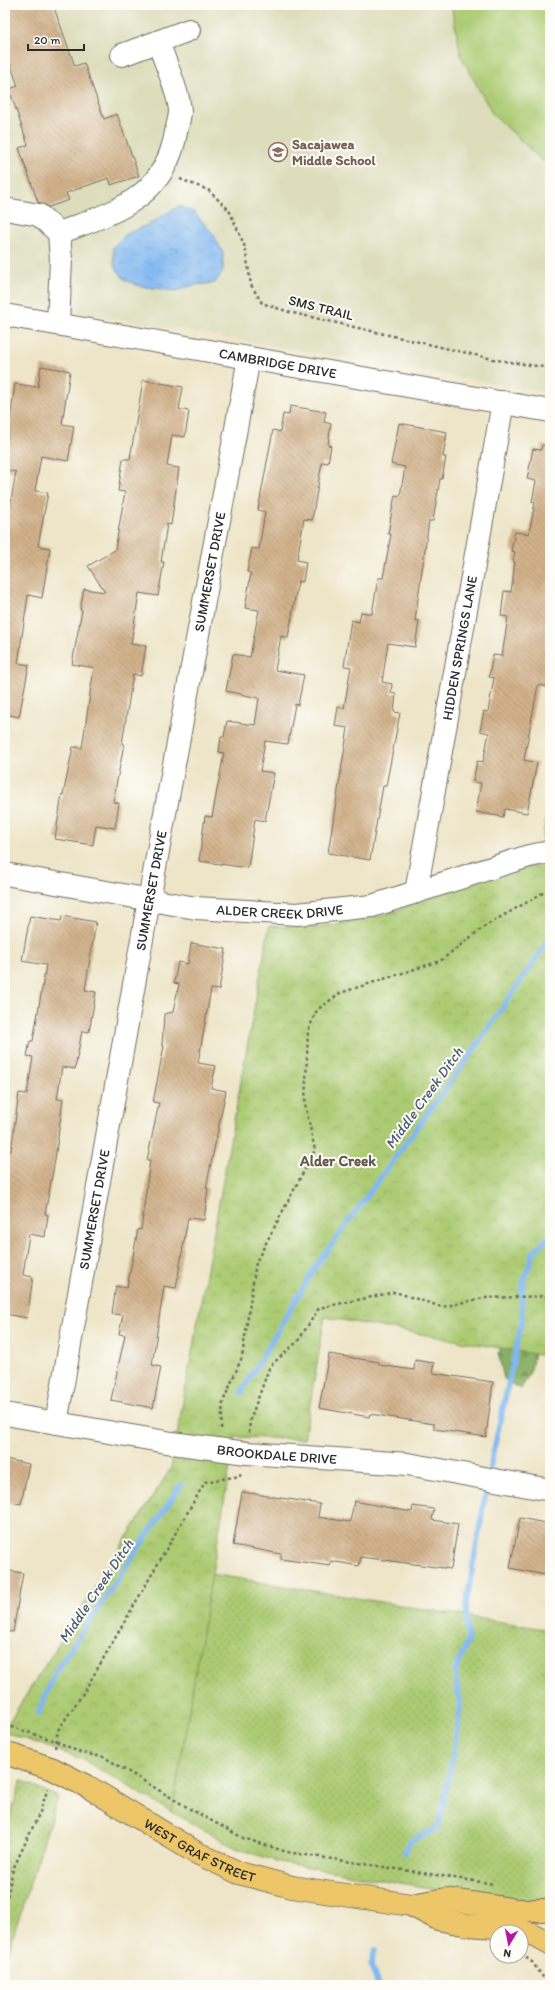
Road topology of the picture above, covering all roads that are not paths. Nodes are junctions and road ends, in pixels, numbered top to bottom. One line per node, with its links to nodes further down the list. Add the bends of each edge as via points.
1 (189, 30): 2 (street)
2 (158, 42): 3 (street); 5 (street, via 172,78 180,111 173,148 163,171 145,193 108,215)
3 (122, 55)
4 (5, 209): 5 (street, via 39,215)
5 (59, 233): 7 (street, via 61,260)
6 (5, 315): 7 (street, CAMBRIDGE DRIVE)
7 (58, 324): 8 (street, CAMBRIDGE DRIVE)
8 (249, 358): 9 (street, CAMBRIDGE DRIVE); 14 (street, SUMMERSET DRIVE)
9 (503, 402): 10 (street, CAMBRIDGE DRIVE); 13 (street, HIDDEN SPRINGS LANE)
10 (550, 410)
11 (550, 852): 13 (street, ALDER CREEK DRIVE, via 529,856)
12 (5, 874): 14 (street, ALDER CREEK DRIVE)
13 (416, 892): 14 (street, ALDER CREEK DRIVE, via 372,906 297,914 196,908)
14 (149, 900): 16 (street, SUMMERSET DRIVE)
15 (5, 1414): 16 (street, BROOKDALE DRIVE)
16 (56, 1423): 17 (street, BROOKDALE DRIVE, via 172,1443 248,1442 408,1464)
17 (550, 1490)
18 (5, 1753): 19 (main road, WEST GRAF STREET, via 52,1769 90,1788 195,1852 239,1873 292,1887)
19 (410, 1905): 20 (main road, WEST GRAF STREET, via 446,1899 517,1910); 21 (main road, WEST GRAF STREET, via 438,1919 519,1930)
20 (550, 1910)
21 (550, 1944)

